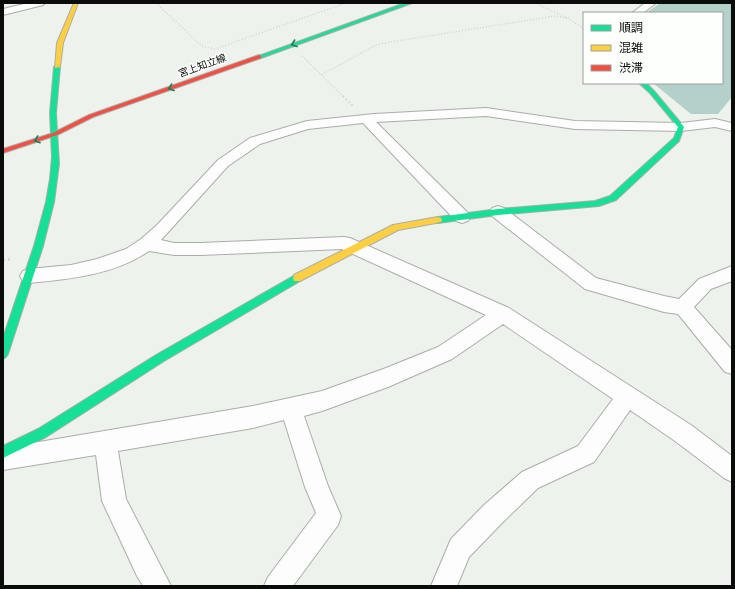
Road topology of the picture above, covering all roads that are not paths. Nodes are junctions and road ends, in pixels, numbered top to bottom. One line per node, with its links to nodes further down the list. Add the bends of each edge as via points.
1 (40, 3): 6 (street)
2 (76, 3): 13 (street, via 60,43 53,118)
3 (390, 3): 8 (street, 宮上知立線)
4 (410, 3): 13 (street, 宮上知立線, one-way to 13, via 91,116)
5 (651, 3): 7 (street)
6 (3, 12)
7 (638, 12)
8 (173, 77)
9 (643, 84): 11 (street)
10 (366, 119): 11 (street, via 486,112 575,125); 16 (street); 17 (street, via 307,126 255,141 214,171)
11 (681, 127): 12 (street, via 715,123); 15 (street, via 677,138 613,198 596,204)
12 (732, 127)
13 (55, 134): 14 (street, 宮上知立線, one-way to 14); 20 (street, via 54,179)
14 (3, 151)
15 (498, 212): 16 (street); 21 (street, via 591,284)
16 (462, 217): 18 (street, via 396,227)
17 (147, 244): 18 (street, via 174,249 344,244); 20 (street, via 132,254 98,266 71,272)
18 (354, 249): 22 (street); 28 (street, via 280,287 160,358 42,433)
19 (732, 273): 21 (street, via 705,284)
20 (29, 276): 23 (street, via 13,317)
21 (683, 307): 24 (street)
22 (502, 314): 25 (street); 26 (street, via 445,353 322,401)
23 (3, 354)
24 (732, 365)
25 (627, 397): 30 (street, via 683,433); 33 (street, via 586,454 530,480 460,548)
26 (291, 408): 27 (street, via 253,417); 32 (street, via 329,516)
27 (105, 442): 29 (street); 31 (street, via 114,501)
28 (3, 452)
29 (3, 458)
30 (732, 470)
31 (158, 586)
32 (278, 586)
33 (444, 586)

